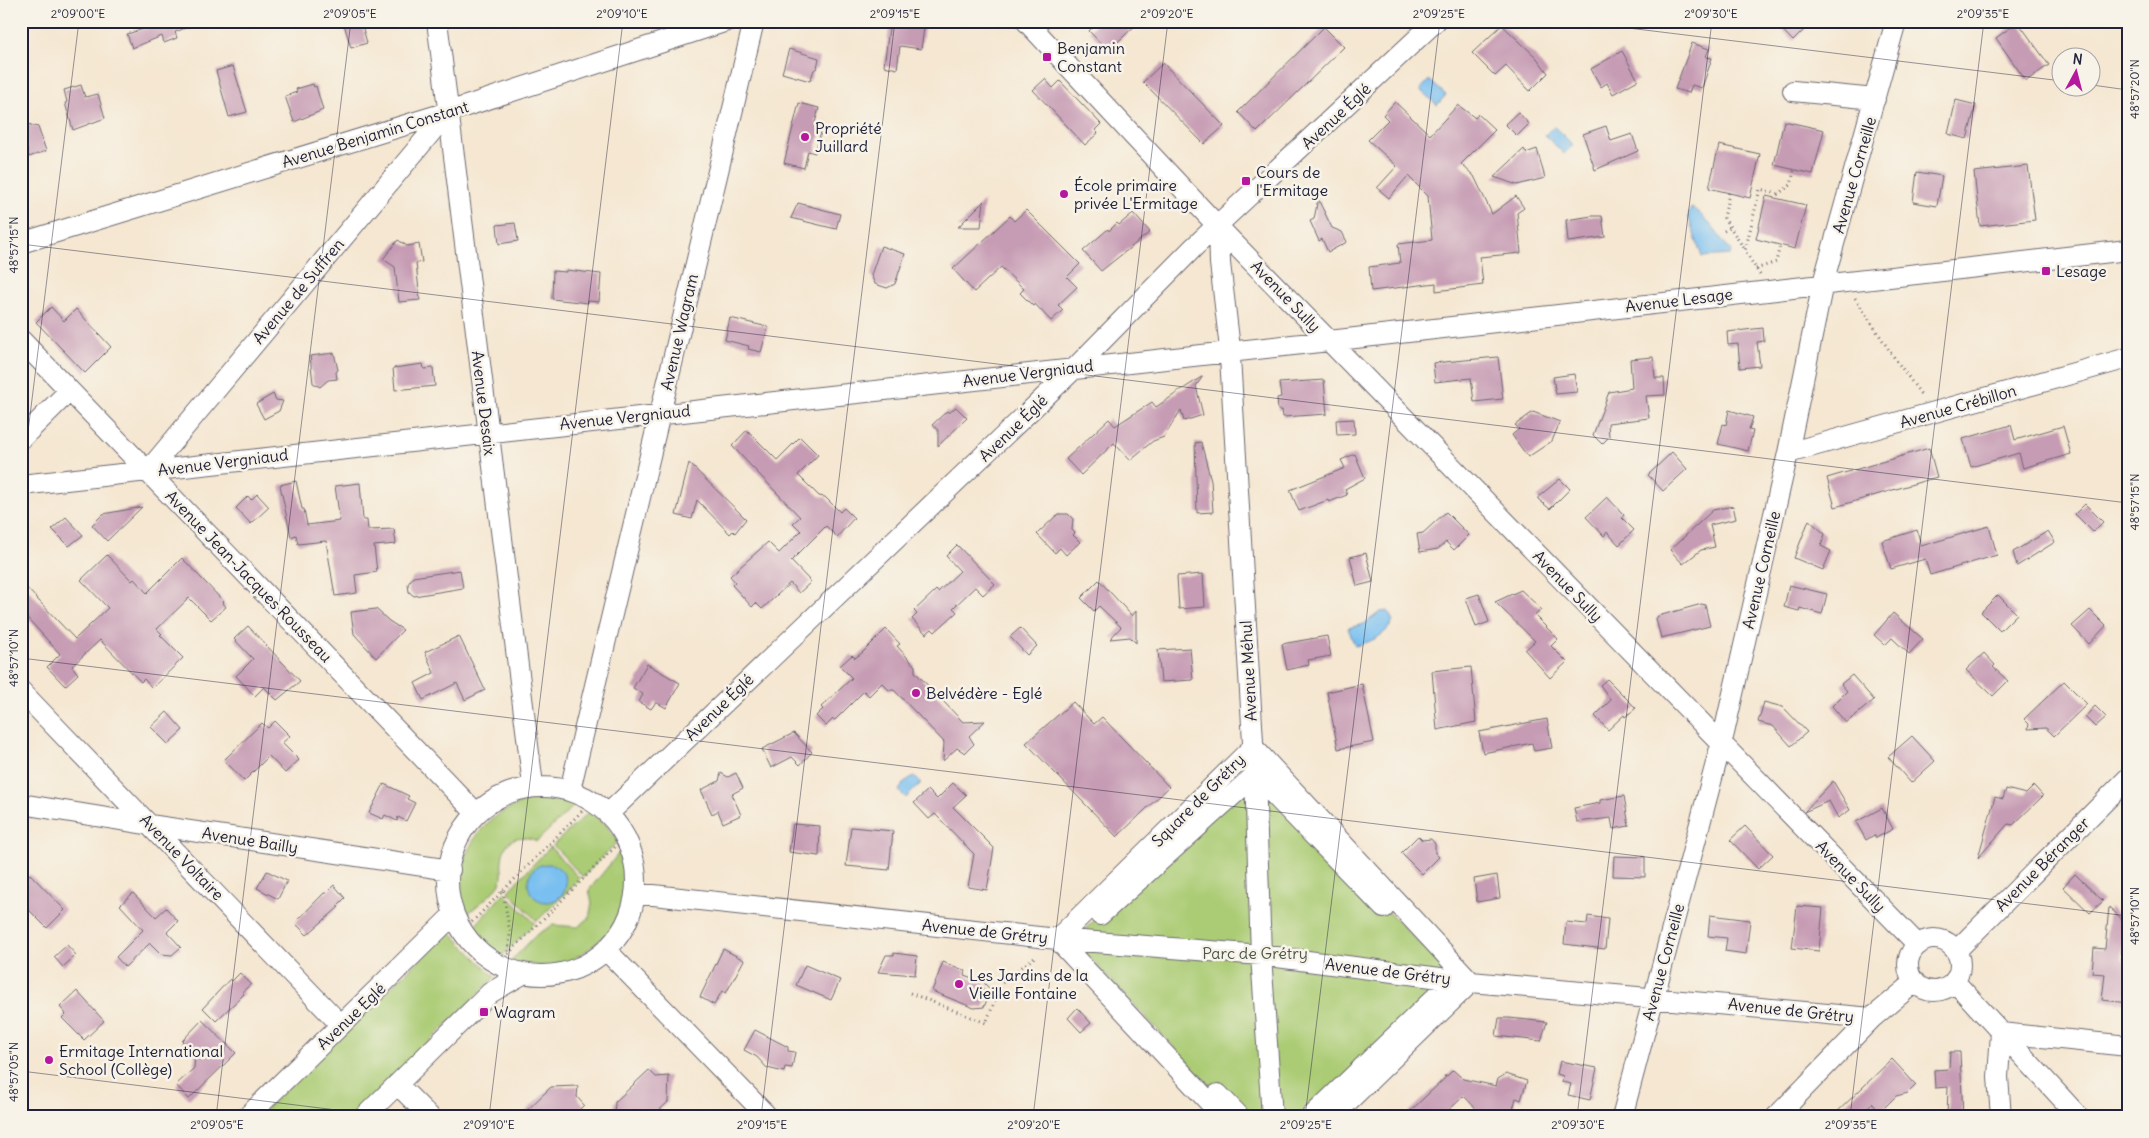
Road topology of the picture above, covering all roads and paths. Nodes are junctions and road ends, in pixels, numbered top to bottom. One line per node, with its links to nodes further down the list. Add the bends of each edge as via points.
1 (437, 21): 9 (street, Avenue Desaix)
2 (727, 21): 9 (street, Avenue Benjamin Constant)
3 (754, 21): 30 (street, Avenue Wagram)
4 (1026, 21): 12 (street, Avenue Sully)
5 (1436, 21): 12 (street, Avenue Églé)
6 (1896, 21): 8 (street, Avenue Corneille)
7 (1793, 91): 8 (street)
8 (1875, 99): 21 (street, Avenue Corneille)
9 (448, 112): 15 (street, Avenue Benjamin Constant); 31 (street, Avenue Desaix); 34 (street, Avenue de Suffren)
10 (1794, 170): 17 (path, via 1791,185 1778,194 1760,189)
11 (1729, 193): 13 (path, via 1724,218)
12 (1219, 226): 24 (street, Avenue Sully); 25 (street, Avenue Méhul); 27 (street, Avenue Églé)
13 (1730, 228): 14 (path); 17 (path)
14 (1724, 231)
15 (21, 243)
16 (1780, 245): 19 (path, via 1776,262)
17 (1745, 250): 19 (path)
18 (2128, 250): 21 (street, Avenue Lesage)
19 (1756, 269): 20 (path)
20 (1759, 273)
21 (1824, 283): 24 (street, Avenue Lesage); 33 (street, Avenue Corneille)
22 (1854, 296): 29 (path)
23 (21, 340): 28 (street, Avenue Jean-Jacques Rousseau)
24 (1329, 340): 25 (street, Avenue Lesage); 37 (street, Avenue Sully)
25 (1230, 351): 27 (street, Avenue Vergniaud); 38 (street, Avenue Méhul)
26 (2128, 358): 29 (street, Avenue Crébillon)
27 (1076, 367): 30 (street, Avenue Vergniaud); 46 (street, Avenue Églé)
28 (69, 391): 32 (street); 34 (street, Avenue Jean-Jacques Rousseau)
29 (1935, 412): 33 (street, Avenue Crébillon)
30 (660, 413): 31 (street, Avenue Vergniaud); 42 (street, Avenue Wagram)
31 (488, 432): 34 (street, Avenue Vergniaud); 41 (street, Avenue Desaix)
32 (21, 439)
33 (1788, 453): 37 (street, Avenue Corneille)
34 (148, 471): 35 (street, Avenue Vergniaud); 45 (street, Avenue Jean-Jacques Rousseau)
35 (21, 485)
36 (21, 691): 47 (street, Avenue Voltaire)
37 (1721, 743): 54 (street, Avenue Sully); 64 (street, Avenue Corneille)
38 (1252, 747): 39 (street, Avenue Méhul); 53 (street, Square de Grétry); 60 (street, Square de Grétry)
39 (1255, 775): 53 (street, Square de Grétry); 57 (street, Avenue Méhul); 60 (street, Square de Grétry)
40 (2128, 778): 56 (street, Avenue Béranger)
41 (533, 785): 42 (street); 45 (street, via 502,793)
42 (570, 790): 43 (street)
43 (593, 800): 46 (street); 50 (path)
44 (21, 804): 47 (street, Avenue Bailly)
45 (476, 813): 49 (street, via 458,841)
46 (609, 813): 48 (street)
47 (151, 825): 49 (street, Avenue Bailly); 66 (street, Avenue Voltaire)
48 (625, 837): 51 (street, via 635,864); 58 (path)
49 (450, 870): 52 (street, via 450,892)
50 (503, 890): 52 (path); 58 (path, via 510,934)
51 (636, 893): 53 (street, Avenue de Grétry); 55 (street, via 626,924)
52 (459, 922): 58 (street); 66 (street, Avenue Eglé)
53 (1065, 939): 57 (street, Avenue de Grétry); 63 (path, via 1002,983 986,1022); 74 (street); 75 (street)
54 (1918, 945): 56 (street, via 1942,940); 62 (street, via 1909,959 1910,975)
55 (606, 950): 59 (street, via 581,968 551,976); 73 (street)
56 (1956, 951): 61 (street, via 1960,966)
57 (1261, 955): 60 (street, Avenue de Grétry); 76 (street, Avenue Méhul)
58 (502, 960): 59 (street)
59 (520, 975): 69 (street, via 490,994)
60 (1462, 980): 64 (street, Avenue de Grétry); 77 (street); 78 (street)
61 (1954, 981): 62 (street, via 1942,990 1934,991); 67 (street)
62 (1915, 982): 65 (street)
63 (910, 993)
64 (1653, 997): 65 (street, Avenue de Grétry); 79 (street, Avenue Corneille)
65 (1872, 1018): 80 (street)
66 (341, 1025): 70 (street, Avenue Eglé)
67 (2001, 1034): 68 (street); 81 (street, via 1998,1077); 82 (street)
68 (2128, 1046)
69 (397, 1084): 71 (street); 72 (street)
70 (247, 1117)
71 (364, 1117)
72 (430, 1117)
73 (768, 1117)
74 (1223, 1117)
75 (1240, 1117)
76 (1272, 1117)
77 (1311, 1117)
78 (1332, 1117)
79 (1622, 1117)
80 (1776, 1117)
81 (2001, 1117)
82 (2079, 1117)

